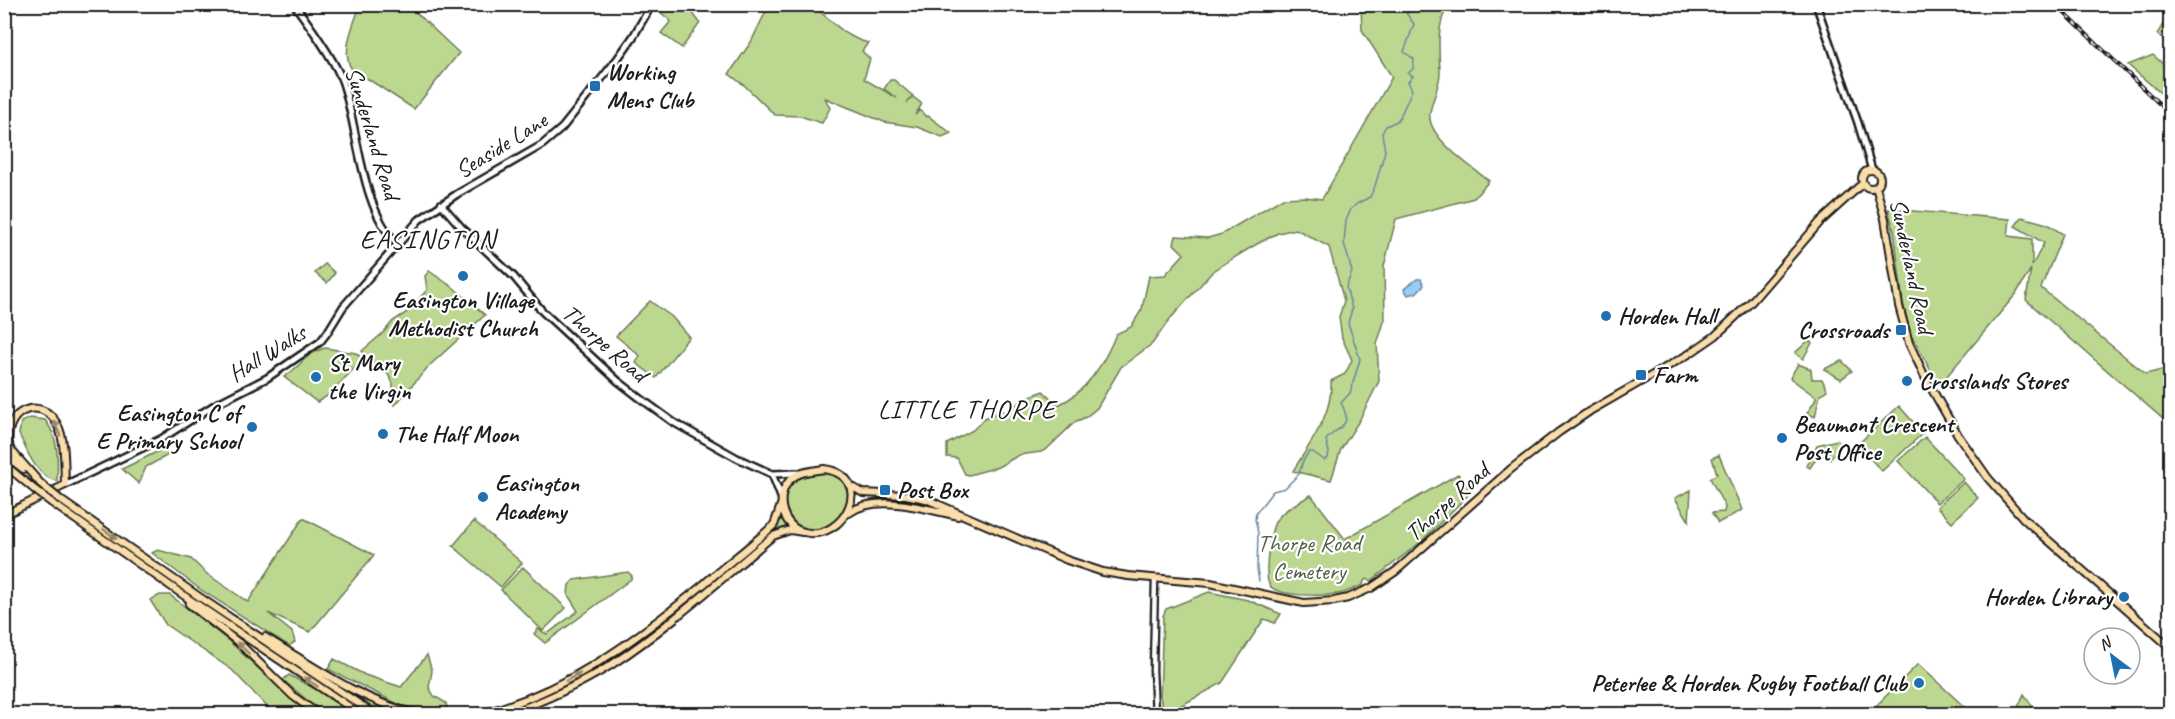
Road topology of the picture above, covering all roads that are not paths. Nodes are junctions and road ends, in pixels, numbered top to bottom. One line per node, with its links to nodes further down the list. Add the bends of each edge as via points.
1 (294, 4): 8 (main road, Sunderland Road, via 342,80 369,189 382,222)
2 (652, 4): 7 (main road, Seaside Lane, via 611,67 555,136)
3 (1816, 4): 4 (main road, Sunderland Road)
4 (1872, 171): 5 (main road, via 1864,173); 6 (main road, via 1880,177)
5 (1863, 183): 6 (main road, via 1868,188); 24 (main road, Thorpe Road, via 1820,222 1752,301 1715,336 1559,432 1371,588 1334,601 1304,603 1210,583)
6 (1876, 187): 26 (main road, Sunderland Road, via 1909,343 1958,435 2024,519)
7 (441, 204): 8 (main road, Seaside Lane); 13 (main road, Thorpe Road, via 514,277 538,307 618,381 673,422 723,452)
8 (397, 243): 9 (main road, Seaside Lane, via 336,315)
9 (325, 338): 15 (main road, Hall Walks, via 267,378 161,439)
10 (4, 454): 14 (main road)
11 (4, 465): 23 (main road, bridge)
12 (802, 473): 13 (main road, Thorpe Road); 16 (main road, via 830,470); 17 (main road, via 790,480)
13 (772, 474): 17 (main road)
14 (40, 484): 15 (main road, one-way to 14, via 58,425 43,411 27,409 11,420 6,433 10,449); 25 (main road, one-way to 25, bridge)
15 (65, 485): 19 (main road, Hall Walks)
16 (849, 485): 20 (main road, via 852,500); 21 (main road, Thorpe Road, via 863,493 926,499)
17 (781, 497): 18 (main road)
18 (782, 505): 22 (main road, via 785,518); 31 (main road, one-way to 18, via 510,707 552,689 637,638 774,525)
19 (4, 514)
20 (846, 515): 21 (main road, Thorpe Road, via 863,505 894,504); 22 (main road, via 818,533)
21 (974, 520): 24 (main road, Thorpe Road, via 1085,567)
22 (803, 532): 32 (main road, via 790,530 773,536 610,665 572,687)
23 (157, 577): 27 (main road, one-way to 23); 28 (main road, one-way to 23)
24 (1155, 579): 33 (street)
25 (198, 596): 29 (main road); 30 (main road, via 354,690)
26 (2170, 647)
27 (318, 714)
28 (360, 714)
29 (373, 714)
30 (416, 714)
31 (480, 714)
32 (508, 714)
33 (1155, 714)

